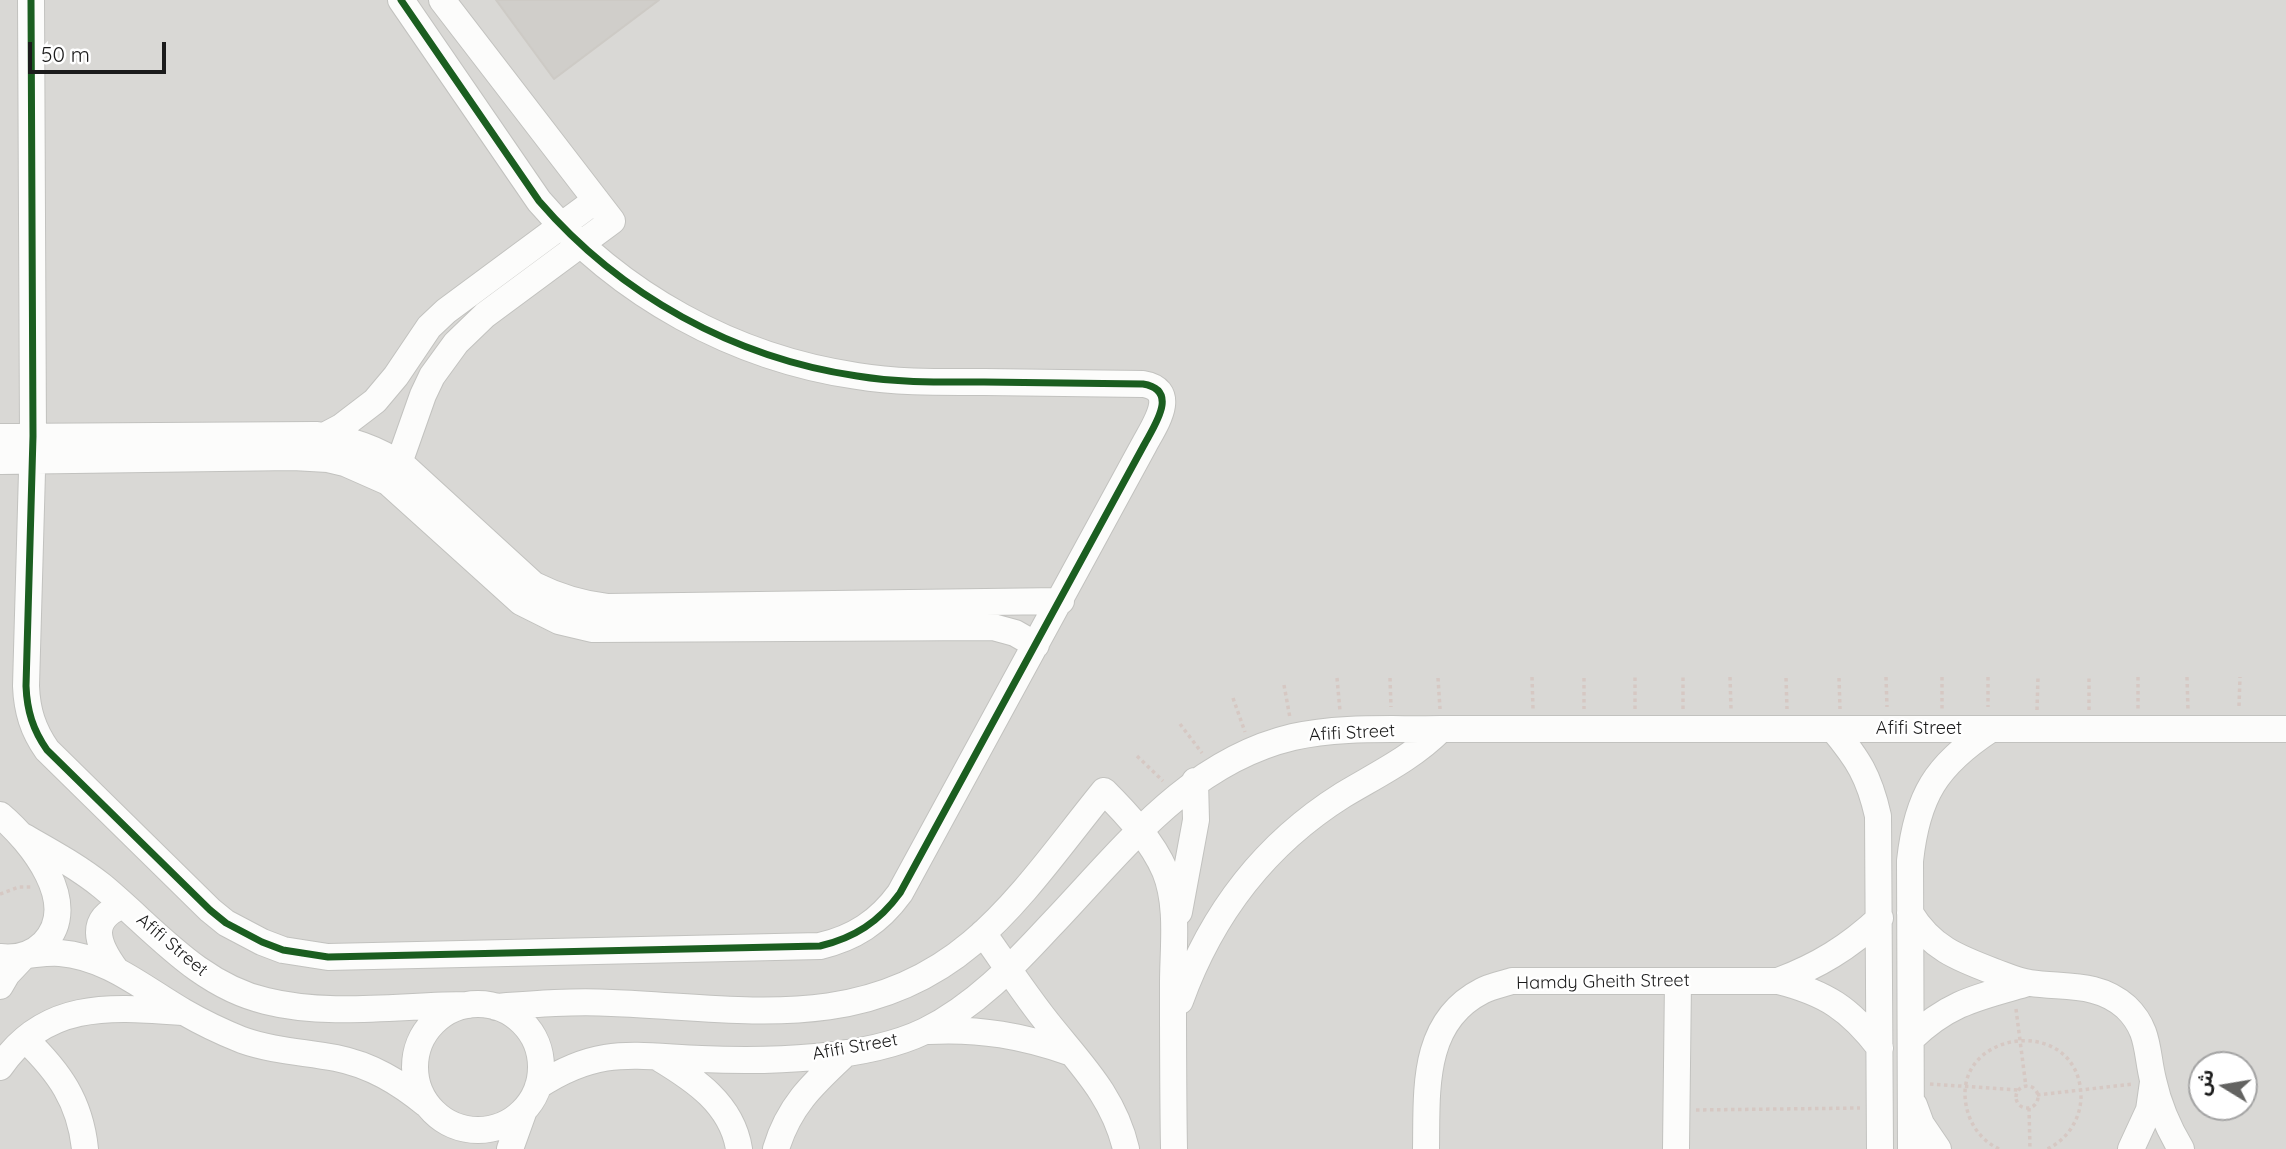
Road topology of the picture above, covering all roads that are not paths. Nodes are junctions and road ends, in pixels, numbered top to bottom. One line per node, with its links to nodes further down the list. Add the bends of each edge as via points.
1 (31, 0): 11 (street)
2 (401, 0): 5 (street, via 539,201)
3 (442, 0): 4 (street)
4 (604, 211): 5 (street); 6 (street)
5 (561, 226): 6 (street); 7 (street, via 446,311)
6 (580, 245): 8 (street, via 470,328 443,359); 15 (street, via 637,290 679,315 731,341 793,363 889,380 1143,384 1156,388 1163,401 1159,415)
7 (386, 389): 8 (street, via 398,405); 9 (street, via 359,415)
8 (417, 408): 13 (street)
9 (324, 436): 11 (street); 13 (street, via 354,441)
10 (0, 437): 11 (street)
11 (33, 449): 12 (street); 14 (street, via 328,459 388,482); 18 (street, via 26,687 37,736 210,910 262,942 305,954 820,946 851,937 878,919 900,893)
12 (0, 461)
13 (399, 463): 14 (street)
14 (459, 531): 17 (street, via 534,585)
15 (1061, 601): 16 (street); 18 (street)
16 (1019, 602): 17 (street); 18 (street)
17 (606, 619): 18 (street, via 983,627)
18 (1026, 639)
19 (1441, 729): 20 (street, Afifi Street); 23 (street, Afifi Street, via 1294,737 1252,750); 41 (street, via 1403,761 1296,829 1255,869 1209,935)
20 (1837, 729): 21 (street, Afifi Street); 28 (street, via 1864,770 1878,816)
21 (1989, 729): 22 (street, Afifi Street); 27 (street, via 1963,747 1924,798 1913,829)
22 (2286, 729)
23 (1195, 782): 25 (street, Afifi Street); 30 (street, via 1196,820)
24 (7, 817): 26 (street, Afifi Street); 31 (street, via 36,855 40,892 58,898 56,926 49,938 40,948)
25 (1140, 832): 29 (street, via 1104,791); 30 (street, via 1166,873); 32 (street, Afifi Street)
26 (124, 905): 33 (street, via 112,909 98,931 99,944); 38 (street, Afifi Street, via 206,976 264,1001 321,1009)
27 (1910, 913): 36 (street, via 1929,939 1947,951); 43 (street)
28 (1880, 918): 35 (street, Hamdy Gheith Street, via 1833,956); 45 (street)
29 (983, 933): 32 (street); 39 (street, via 929,973 884,994 836,1007 787,1012 569,1002)
30 (1174, 934): 41 (street)
31 (17, 956): 33 (street, via 59,952); 37 (street)
32 (1010, 969): 42 (street, Afifi Street, via 969,1004); 47 (street)
33 (116, 970): 40 (street)
34 (1678, 981): 35 (street, Hamdy Gheith Street); 62 (street, Hamdy Gheith Street, via 1512,981 1481,991 1451,1014 1437,1038 1427,1090); 63 (street)
35 (1778, 981): 45 (street, Hamdy Gheith Street, via 1809,989 1836,1003 1861,1023)
36 (2021, 985): 43 (street, via 1953,1007); 50 (street, via 2093,989 2111,996 2138,1022 2147,1039)
37 (0, 986)
38 (468, 1005): 39 (street); 53 (street, via 442,1015 417,1049 415,1077)
39 (496, 1007): 51 (street, via 520,1021 537,1044)
40 (183, 1012): 44 (street, via 116,1007 92,1010 57,1021); 53 (street, via 244,1041 361,1065 406,1087)
41 (1173, 1019): 61 (street)
42 (923, 1032): 46 (street, Afifi Street); 47 (street, via 983,1031 1042,1042)
43 (1911, 1039): 52 (street)
44 (26, 1040): 49 (street); 55 (street, via 66,1086)
45 (1880, 1048): 64 (street)
46 (846, 1052): 48 (street, Afifi Street, via 749,1059); 59 (street, via 795,1105)
47 (1074, 1054): 60 (street, via 1110,1102)
48 (654, 1055): 51 (street, Afifi Street, via 605,1056 581,1062); 58 (street, via 710,1094 727,1116)
49 (0, 1067)
50 (2153, 1082): 67 (street, via 2148,1110); 68 (street)
51 (538, 1086): 54 (street)
52 (1911, 1090): 65 (street); 66 (street, via 1921,1124)
53 (428, 1106): 54 (street, via 441,1119 469,1130 499,1127); 56 (street)
54 (524, 1110): 57 (street)
55 (91, 1148)
56 (450, 1149)
57 (510, 1149)
58 (739, 1149)
59 (776, 1149)
60 (1126, 1149)
61 (1174, 1149)
62 (1426, 1149)
63 (1676, 1149)
64 (1880, 1149)
65 (1911, 1149)
66 (1938, 1149)
67 (2131, 1149)
68 (2181, 1149)

